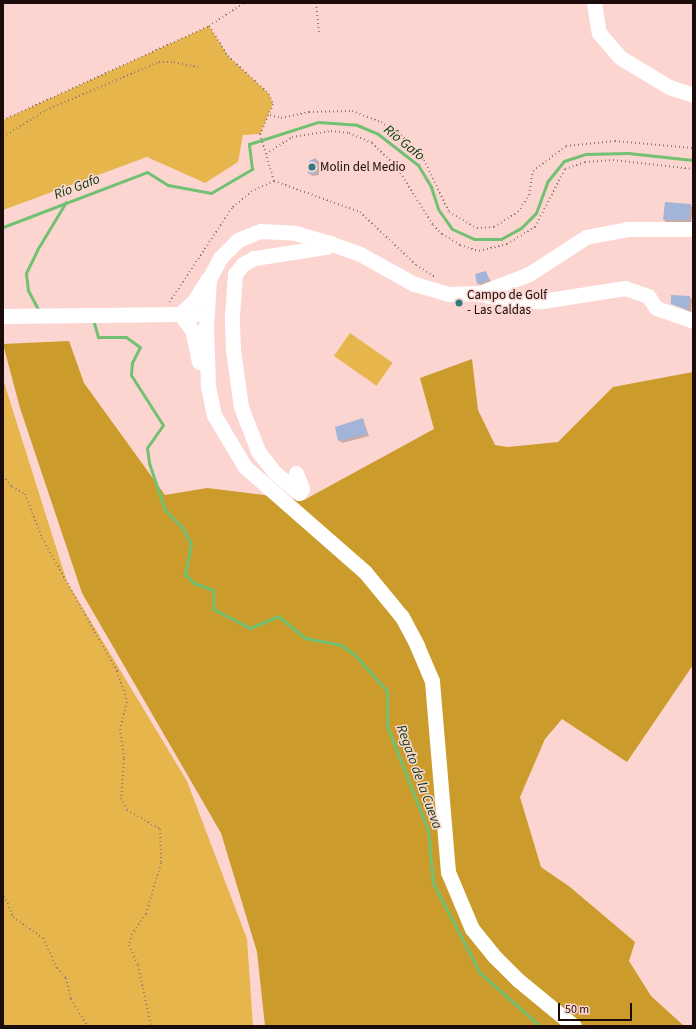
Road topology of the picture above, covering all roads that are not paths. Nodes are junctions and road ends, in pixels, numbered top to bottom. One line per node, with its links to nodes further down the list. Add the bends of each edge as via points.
1 (594, 3): 2 (street, via 599,33 621,58 669,87)
2 (693, 95)
3 (693, 229): 6 (street, via 628,230 586,237 529,274)
4 (331, 243): 5 (street, via 295,233 260,231 238,240 220,258); 6 (street, via 360,254 414,284 448,294); 12 (street, via 254,258 243,264 235,274 233,344 241,407 258,451 275,473 299,493 302,488)
5 (209, 279): 7 (street, via 194,301); 8 (street)
6 (479, 293): 10 (street, via 508,300 542,301 625,288 648,296 656,308)
7 (180, 314): 8 (street); 9 (street); 11 (street, via 192,330 199,366)
8 (207, 314): 11 (street)
9 (3, 316)
10 (693, 321)
11 (208, 387): 13 (street, via 214,415 245,467 365,572 402,617 418,645 432,681 448,872 472,928 494,956)
12 (296, 473)
13 (574, 1026)

